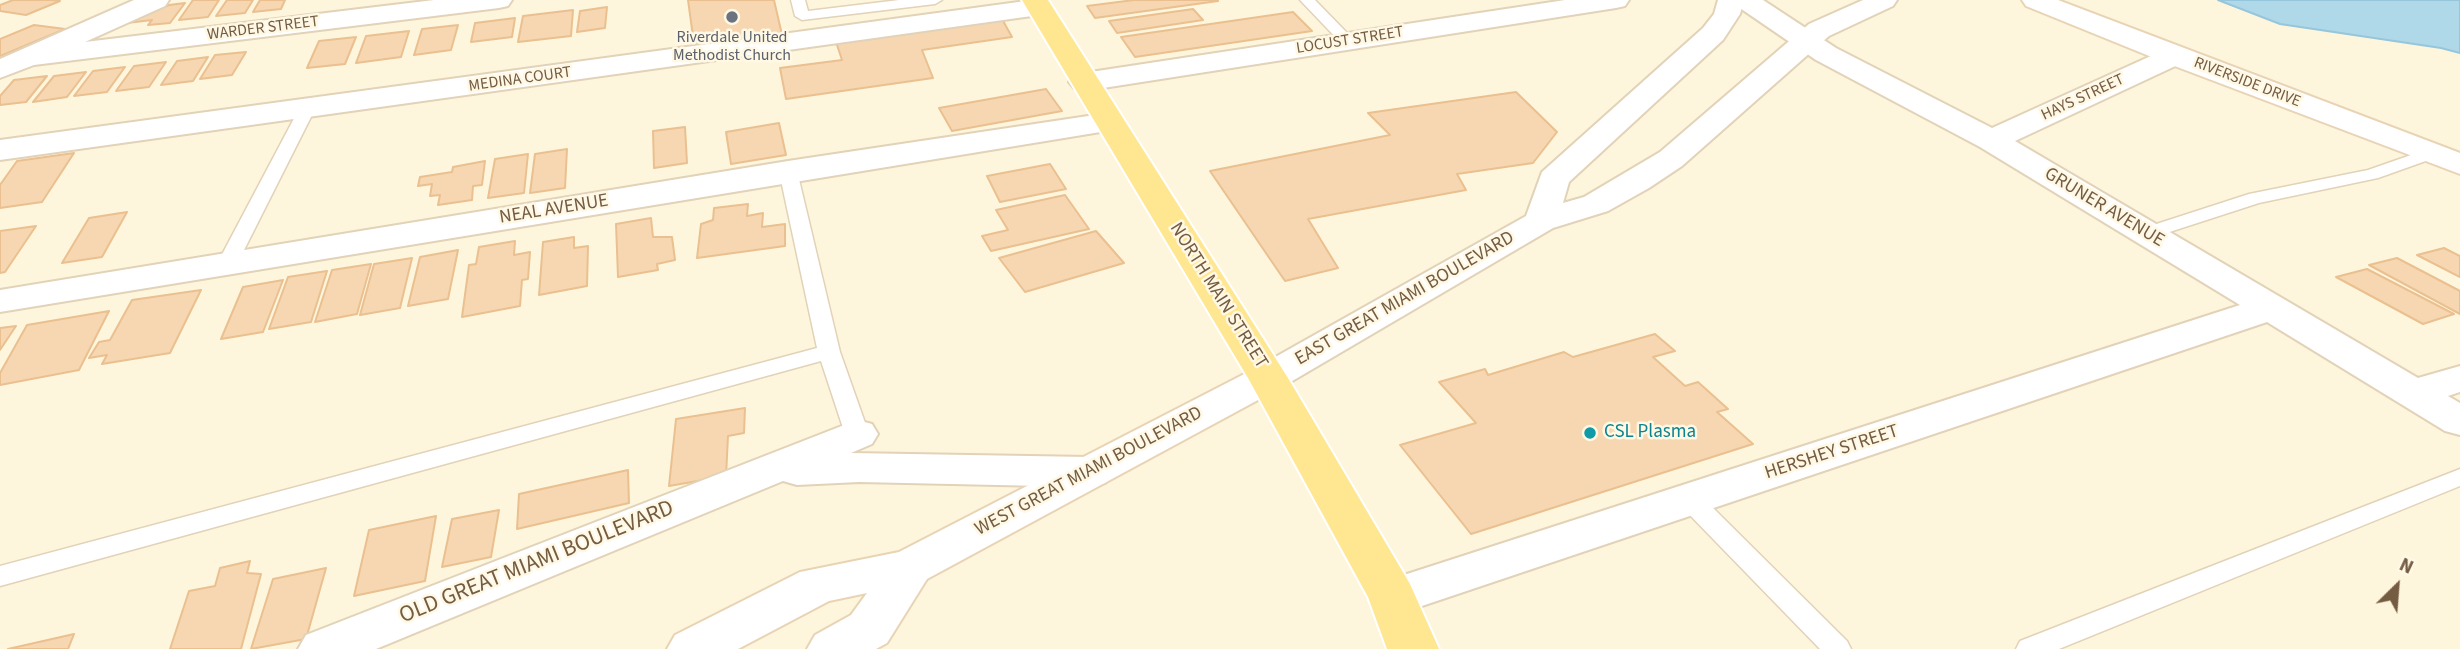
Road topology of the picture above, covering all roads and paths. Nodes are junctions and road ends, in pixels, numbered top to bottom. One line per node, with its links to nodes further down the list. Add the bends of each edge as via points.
1 (156, 0): 15 (street)
2 (499, 0): 15 (street, WARDER STREET)
3 (798, 0): 12 (lane, via 802,16)
4 (1307, 0): 13 (lane)
5 (1616, 0): 13 (street, LOCUST STREET)
6 (1731, 0): 27 (street, via 1713,34 1554,179)
7 (1746, 0): 14 (street, GRUNER AVENUE)
8 (1884, 0): 14 (street, EAST GREAT MIAMI BOULEVARD)
9 (2035, 0): 16 (street, RIVERSIDE DRIVE)
10 (2074, 0): 22 (street, RIVERSIDE DRIVE)
11 (1037, 3): 12 (street, MEDINA COURT); 18 (main road, NORTH MAIN STREET)
12 (929, 8): 19 (street, MEDINA COURT)
13 (1347, 41): 18 (street, LOCUST STREET)
14 (1805, 41): 21 (street, GRUNER AVENUE); 27 (street, EAST GREAT MIAMI BOULEVARD, via 1671,159 1596,204)
15 (26, 57): 17 (street)
16 (2174, 57): 21 (street, HAYS STREET); 24 (street, RIVERSIDE DRIVE)
17 (0, 69)
18 (1084, 82): 20 (main road, NORTH MAIN STREET)
19 (307, 109): 23 (street, MEDINA COURT); 29 (lane)
20 (1108, 122): 26 (street, NEAL AVENUE); 33 (main road, NORTH MAIN STREET)
21 (1991, 140): 28 (street, GRUNER AVENUE)
22 (2460, 142)
23 (0, 150)
24 (2431, 153): 25 (street, RIVERSIDE DRIVE); 28 (lane, via 2372,174 2255,198)
25 (2460, 164)
26 (788, 171): 29 (street, NEAL AVENUE); 32 (lane)
27 (1541, 221): 33 (street, EAST GREAT MIAMI BOULEVARD)
28 (2148, 233): 31 (street, GRUNER AVENUE)
29 (227, 264): 30 (street, NEAL AVENUE)
30 (0, 300)
31 (2270, 308): 35 (street, GRUNER AVENUE); 41 (street, HERSHEY STREET)
32 (829, 352): 37 (lane); 43 (lane)
33 (1268, 378): 38 (street, WEST GREAT MIAMI BOULEVARD); 44 (main road, NORTH MAIN STREET)
34 (2460, 379): 35 (street)
35 (2413, 393): 36 (street, GRUNER AVENUE)
36 (2460, 421)
37 (857, 434): 39 (street, OLD GREAT MIAMI BOULEVARD)
38 (1089, 472): 39 (street, OLD GREAT MIAMI BOULEVARD, via 836,467); 42 (street, WEST GREAT MIAMI BOULEVARD)
39 (750, 477): 45 (street, OLD GREAT MIAMI BOULEVARD)
40 (2460, 477): 51 (lane)
41 (1690, 500): 44 (street, HERSHEY STREET); 50 (lane)
42 (909, 567): 46 (street, WEST GREAT MIAMI BOULEVARD, via 817,585); 47 (street, WEST GREAT MIAMI BOULEVARD, via 869,629)
43 (0, 576)
44 (1393, 597): 48 (main road, NORTH MAIN STREET); 49 (main road, NORTH MAIN STREET)
45 (324, 649)
46 (693, 649)
47 (833, 649)
48 (1413, 649)
49 (1443, 649)
50 (1837, 649)
51 (2029, 649)

